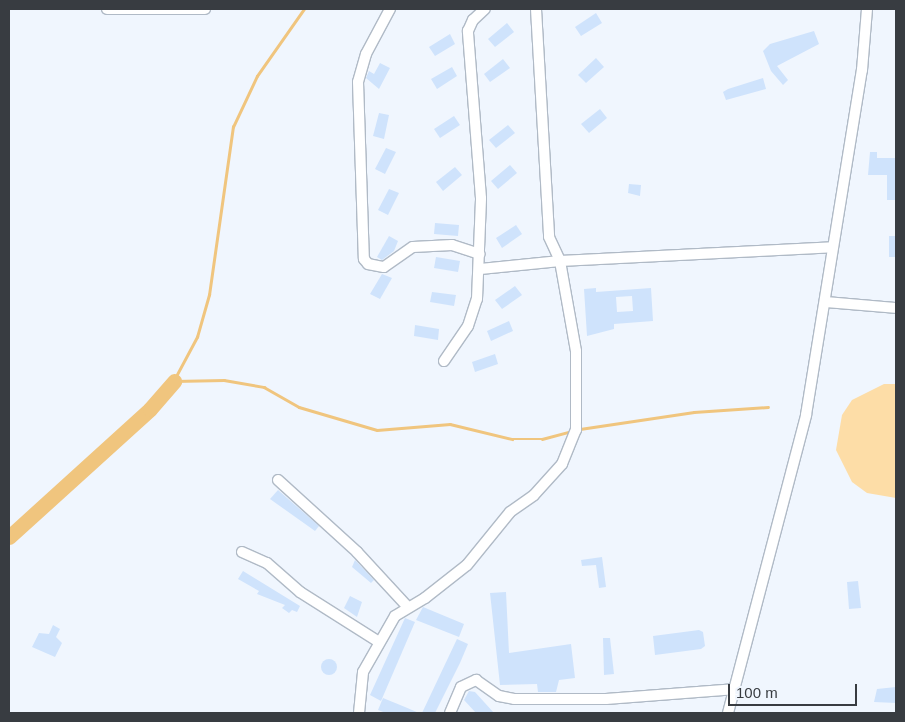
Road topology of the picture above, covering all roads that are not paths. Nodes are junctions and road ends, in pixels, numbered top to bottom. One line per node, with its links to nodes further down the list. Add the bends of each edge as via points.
1 (107, 9): 2 (street)
2 (205, 9)
3 (390, 9): 8 (street, via 366,54 358,82 364,259 368,264 384,267 413,247 452,245)
4 (485, 9): 8 (street, via 473,20 468,31 481,198)
5 (536, 9): 9 (street, via 549,237)
6 (868, 9): 7 (street, via 862,70)
7 (833, 247): 9 (street); 11 (street)
8 (480, 254): 10 (street)
9 (560, 261): 10 (street); 16 (street, via 570,305 578,390 579,416 570,449 562,464 534,495 510,512 466,565)
10 (480, 269): 13 (street, via 475,311)
11 (825, 302): 12 (street); 18 (street, via 806,415)
12 (896, 308)
13 (444, 361)
14 (278, 480): 16 (street, via 357,552)
15 (242, 552): 17 (street, via 267,563 300,592)
16 (408, 607): 17 (street, via 395,616)
17 (379, 642): 19 (street, via 363,672)
18 (737, 688): 20 (street, via 606,699 523,699 499,696 476,680 461,687); 21 (street)
19 (359, 713)
20 (450, 713)
21 (728, 713)

